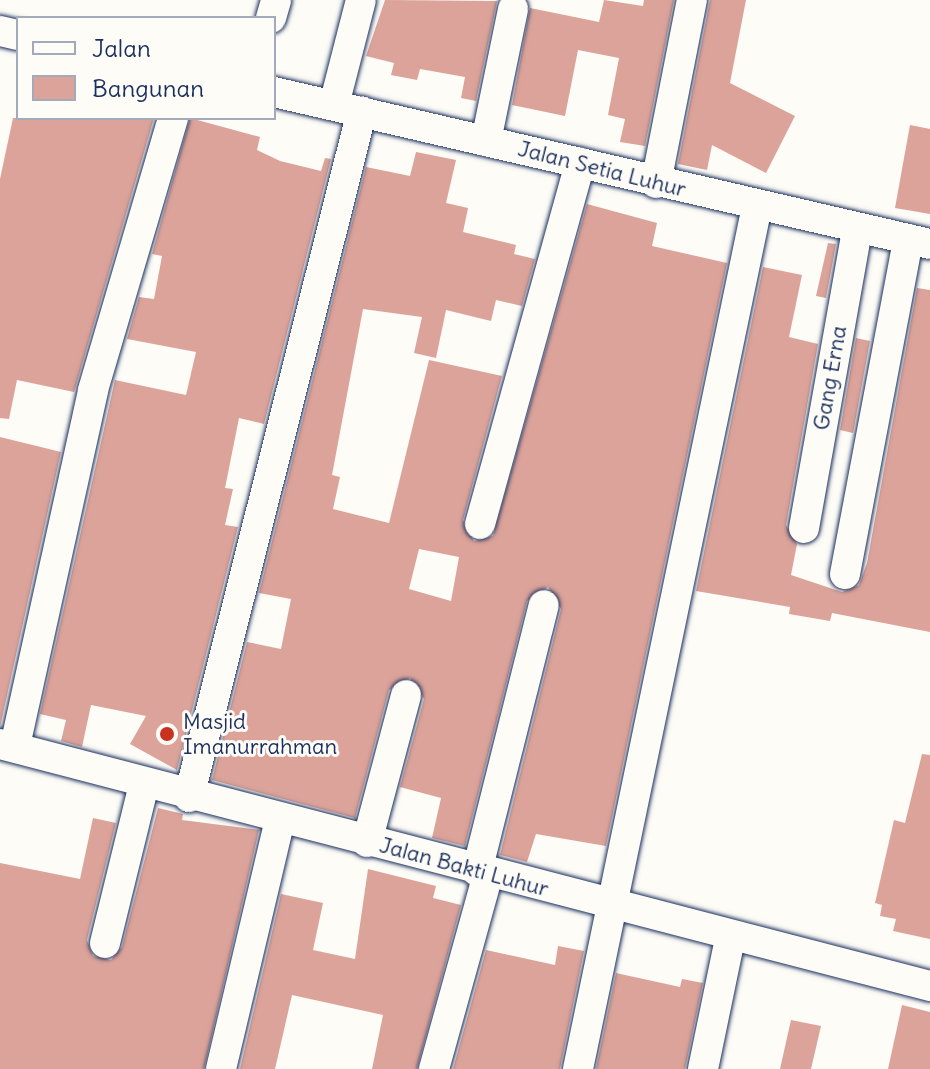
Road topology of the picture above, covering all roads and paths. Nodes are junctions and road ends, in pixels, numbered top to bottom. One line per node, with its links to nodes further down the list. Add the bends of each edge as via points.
1 (361, 0): 5 (street)
2 (692, 0): 9 (street)
3 (513, 9): 7 (street)
4 (276, 92): 5 (street, Jalan Setia Luhur)
5 (348, 108): 7 (street, Jalan Setia Luhur); 20 (street)
6 (172, 120): 18 (street, via 93,390)
7 (486, 141): 8 (street, Jalan Setia Luhur)
8 (580, 163): 9 (street, Jalan Setia Luhur); 13 (street)
9 (656, 183): 10 (street, Jalan Setia Luhur)
10 (757, 206): 11 (street, Jalan Setia Luhur); 24 (street)
11 (857, 229): 12 (street, Jalan Setia Luhur); 14 (street, Gang Erna)
12 (919, 241): 15 (street)
13 (480, 524)
14 (804, 528)
15 (845, 574)
16 (544, 605): 23 (street)
17 (406, 695): 22 (street)
18 (7, 745): 19 (street, Jalan Bakti Luhur)
19 (144, 784): 20 (street, Jalan Bakti Luhur); 26 (street)
20 (189, 797): 21 (street, Jalan Bakti Luhur)
21 (280, 820): 22 (street, Jalan Bakti Luhur); 28 (street)
22 (367, 842): 23 (street, Jalan Bakti Luhur)
23 (483, 872): 24 (street, Jalan Bakti Luhur); 29 (street)
24 (613, 905): 25 (street, Jalan Bakti Luhur); 30 (street)
25 (730, 939): 27 (street, Jalan Bakti Luhur); 31 (street)
26 (105, 943)
27 (930, 986)
28 (221, 1069)
29 (434, 1069)
30 (578, 1069)
31 (703, 1069)

